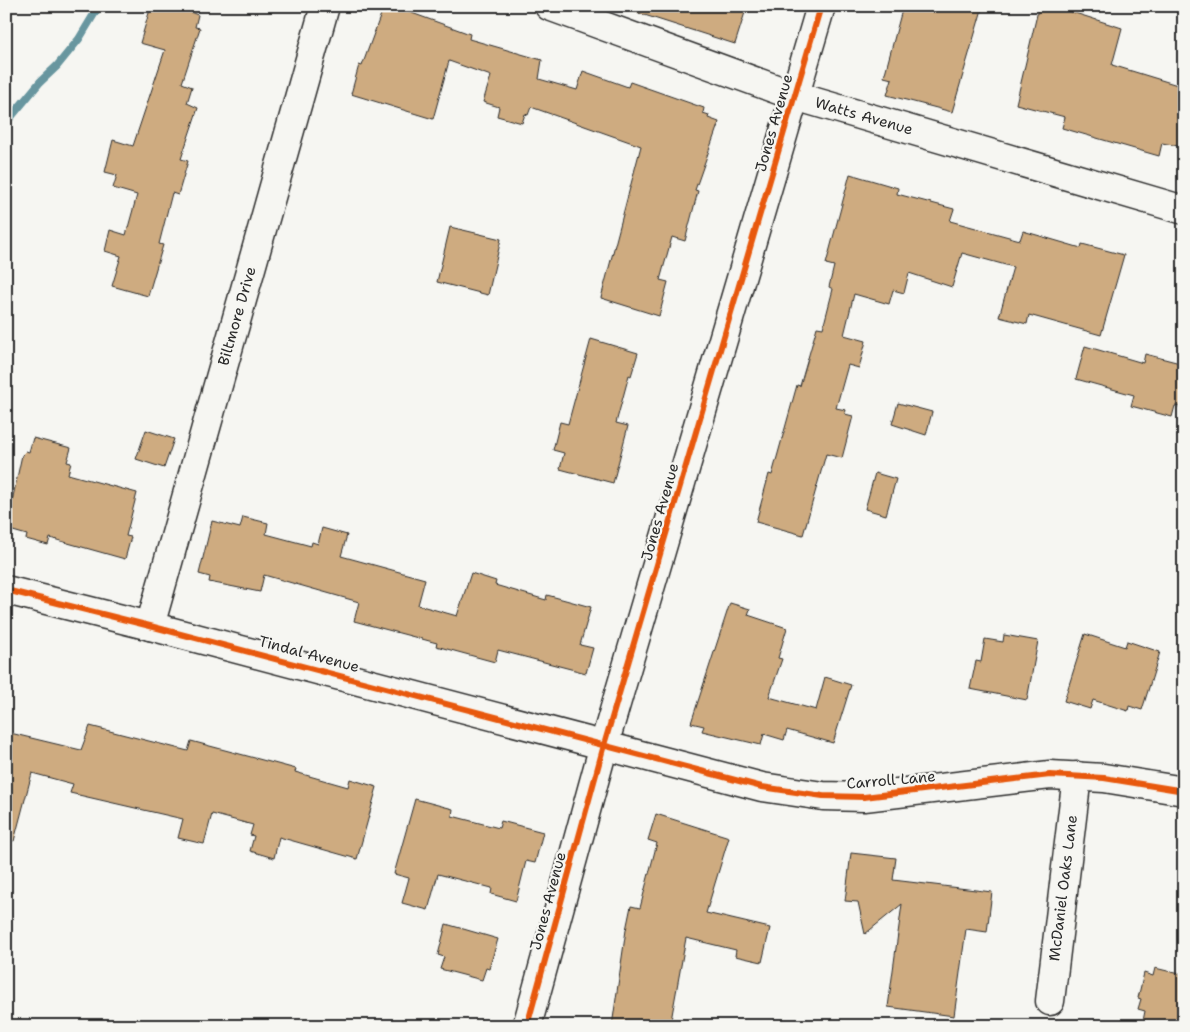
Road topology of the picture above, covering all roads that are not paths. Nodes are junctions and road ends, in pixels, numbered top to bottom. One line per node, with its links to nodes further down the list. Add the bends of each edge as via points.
1 (325, 6): 7 (street, Biltmore Drive)
2 (550, 6): 4 (street, Watts Avenue)
3 (821, 6): 4 (street, Jones Avenue)
4 (795, 96): 5 (street, Watts Avenue); 8 (street, Jones Avenue)
5 (1184, 210)
6 (6, 590): 7 (street, Tindal Avenue)
7 (150, 626): 8 (street, Tindal Avenue)
8 (604, 745): 9 (street, Carroll Lane, via 762,787 823,796 864,797 1022,777); 12 (street, Jones Avenue)
9 (1077, 776): 10 (street, Carroll Lane); 11 (street, McDaniel Oaks Lane)
10 (1184, 791)
11 (1050, 1001)
12 (527, 1026)

